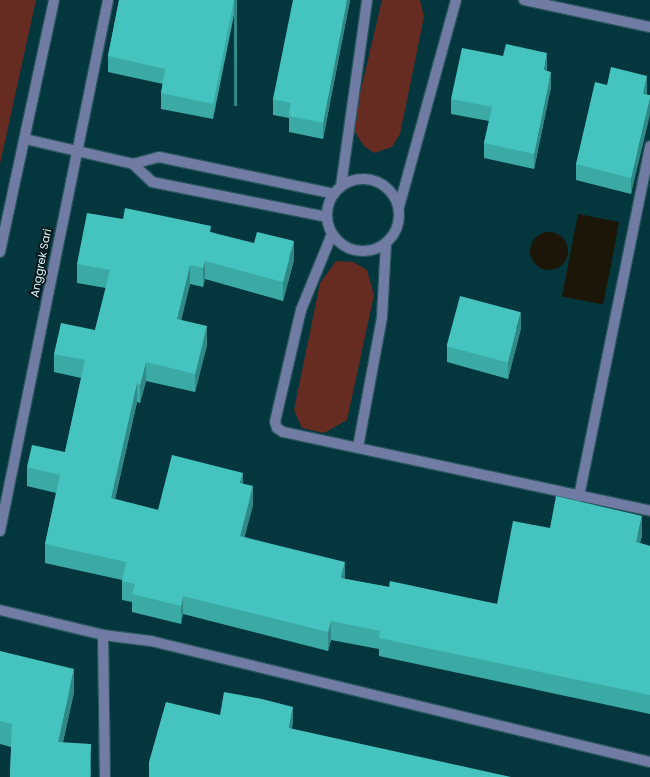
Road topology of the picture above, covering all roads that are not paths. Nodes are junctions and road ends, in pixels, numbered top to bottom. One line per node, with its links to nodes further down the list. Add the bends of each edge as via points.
1 (54, 0): 7 (street)
2 (108, 0): 9 (street, Anggrek Sari)
3 (367, 0): 11 (street)
4 (456, 0): 12 (street)
5 (524, 0): 6 (street)
6 (650, 27)
7 (25, 139): 9 (street); 16 (street)
8 (650, 146): 18 (street)
9 (77, 151): 10 (street); 20 (street, Anggrek Sari)
10 (133, 164): 11 (street, via 159,157); 13 (street, via 152,182)
11 (337, 190): 12 (street, via 360,179 380,183 395,197); 13 (street)
12 (398, 207): 15 (street, via 398,227)
13 (327, 217): 14 (street)
14 (332, 234): 15 (street, via 347,248 356,251 377,250); 17 (street, via 307,287 275,422 283,432)
15 (386, 244): 17 (street, via 382,317)
16 (0, 252)
17 (358, 447): 18 (street)
18 (579, 496): 19 (street)
19 (650, 511)
20 (0, 531)
21 (0, 610): 22 (street)
22 (103, 635): 23 (street, via 151,641); 24 (street)
23 (650, 762)
24 (105, 777)

